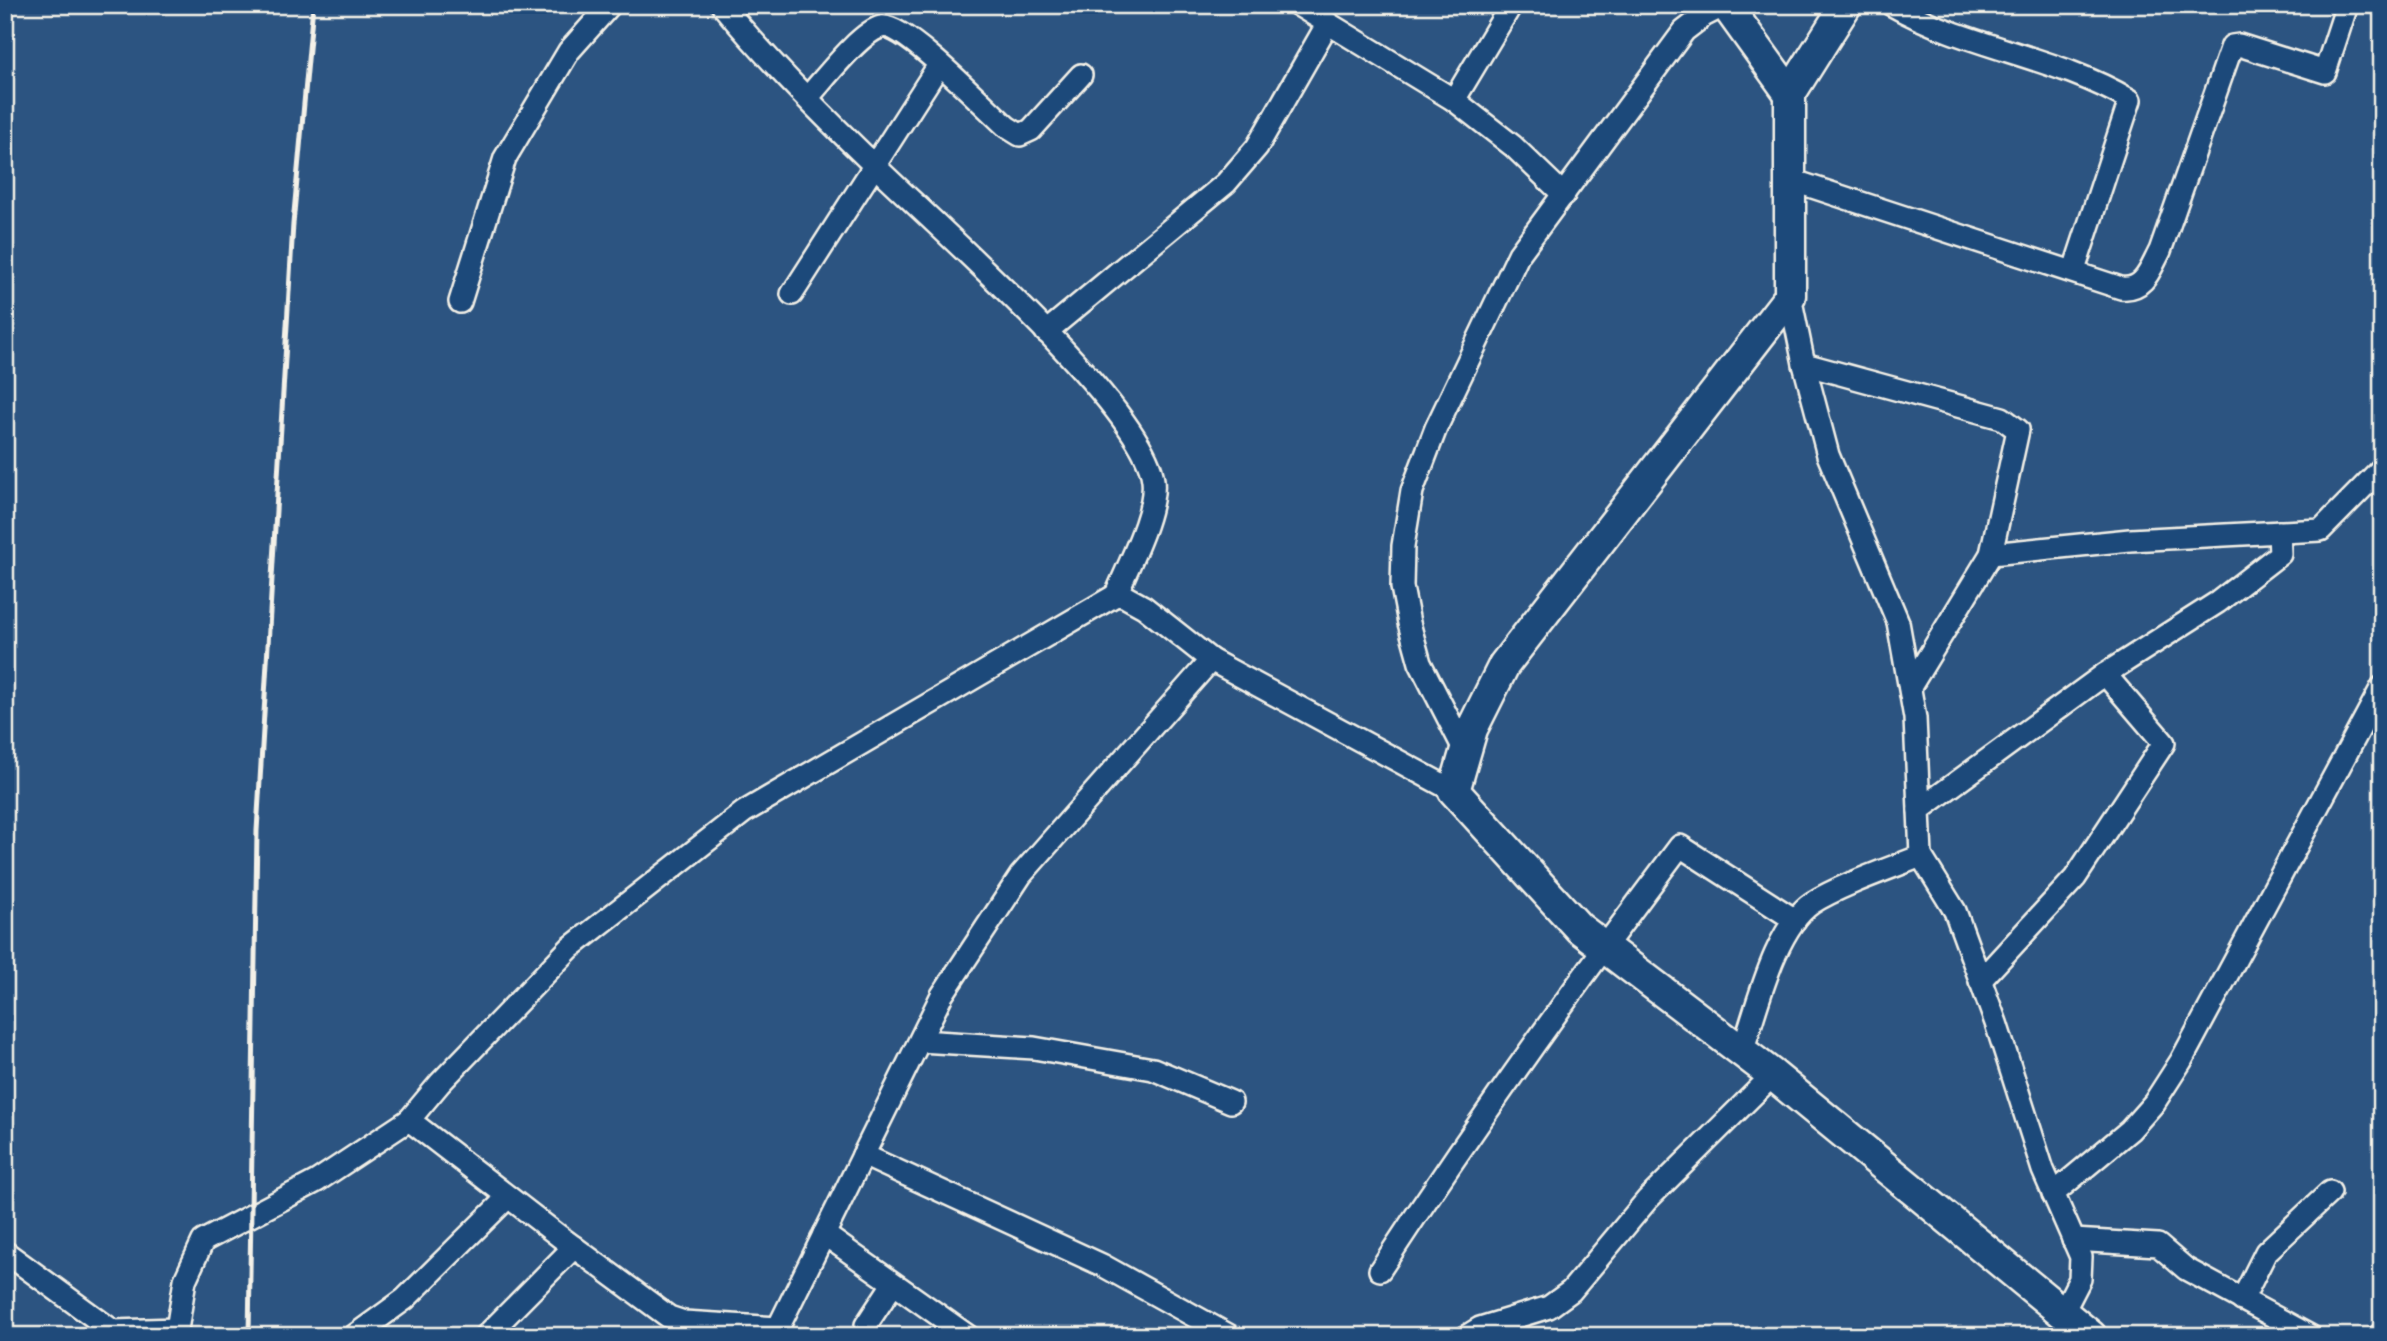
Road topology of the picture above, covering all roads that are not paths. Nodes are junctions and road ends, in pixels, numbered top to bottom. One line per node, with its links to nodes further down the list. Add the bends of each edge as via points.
1 (610, 5): 20 (street, via 569,51 505,158)
2 (722, 5): 12 (street)
3 (1511, 5): 13 (street)
4 (1726, 5): 11 (street); 16 (street, via 1684,31)
5 (1846, 5): 11 (street)
6 (1892, 5): 17 (street, via 1923,23 2100,82 2130,100)
7 (2347, 5): 17 (street, via 2325,72 2232,46 2160,251 2141,284 2121,288)
8 (1315, 12): 13 (street); 21 (street, via 1257,147 1226,183)
9 (939, 65): 10 (street, via 1020,135 1031,130); 12 (street, via 901,32 880,27); 14 (street)
10 (1081, 75)
11 (1790, 94): 15 (street)
12 (807, 98): 14 (street)
13 (1454, 100): 16 (street, via 1513,146)
14 (874, 166): 18 (street); 21 (street)
15 (1788, 179): 17 (street); 19 (street)
16 (1564, 195): 31 (street, via 1519,254 1436,428 1412,491 1402,587 1409,623 1426,675)
17 (2074, 270)
18 (792, 294)
19 (1790, 296): 22 (street); 31 (street, via 1504,665)
20 (460, 302)
21 (1046, 332): 26 (street, via 1102,393 1128,428 1152,474 1150,508)
22 (1804, 364): 25 (street, via 1990,414 2018,430); 29 (street, via 1828,455 1898,622)
23 (2382, 468): 24 (street, via 2321,530)
24 (2279, 532): 25 (street); 28 (street, via 2280,554 2218,603)
25 (1991, 554): 29 (street)
26 (1116, 595): 27 (street, via 1144,607); 42 (street, via 744,812 570,948)
27 (1211, 660): 32 (street); 38 (street, via 1021,875 942,995)
28 (2105, 674): 33 (street); 37 (street, via 2164,743 2076,878)
29 (1909, 687): 33 (street)
30 (2382, 687): 45 (street, via 2154,1103 2130,1130)
31 (1465, 751): 32 (street)
32 (1454, 791): 36 (street, via 1578,928)
33 (1919, 810): 34 (street)
34 (1921, 856): 35 (street, via 1812,903); 37 (street, via 1955,911)
35 (1795, 920): 36 (street, via 1680,846); 39 (street, via 1782,938)
36 (1603, 946): 39 (street); 51 (street)
37 (1980, 981): 45 (street)
38 (920, 1041): 41 (street, via 1034,1048 1153,1069); 43 (street)
39 (1742, 1051): 40 (street)
40 (1773, 1075): 54 (street); 62 (street, via 1647,1200 1572,1291 1549,1307)
41 (1231, 1102)
42 (409, 1120): 46 (street); 55 (street, via 317,1181 204,1241 185,1280)
43 (863, 1155): 47 (street); 61 (street, via 1102,1265)
44 (2330, 1192): 53 (street, via 2266,1252)
45 (2053, 1194): 48 (street)
46 (508, 1197): 49 (street); 57 (street, via 405,1299)
47 (824, 1234): 52 (street); 56 (street)
48 (2073, 1240): 53 (street, via 2158,1245 2186,1269); 54 (street, via 2083,1264)
49 (574, 1247): 56 (street, via 669,1317); 58 (street)
50 (5, 1252): 55 (street, via 113,1331)
51 (1380, 1270)
52 (893, 1284): 59 (street, via 866,1325); 60 (street)
53 (2242, 1300): 63 (street)
54 (2074, 1328)
55 (177, 1332)
56 (776, 1332)
57 (354, 1336)
58 (486, 1336)
59 (865, 1336)
60 (968, 1336)
61 (1230, 1336)
62 (1467, 1336)
63 (2309, 1336)

